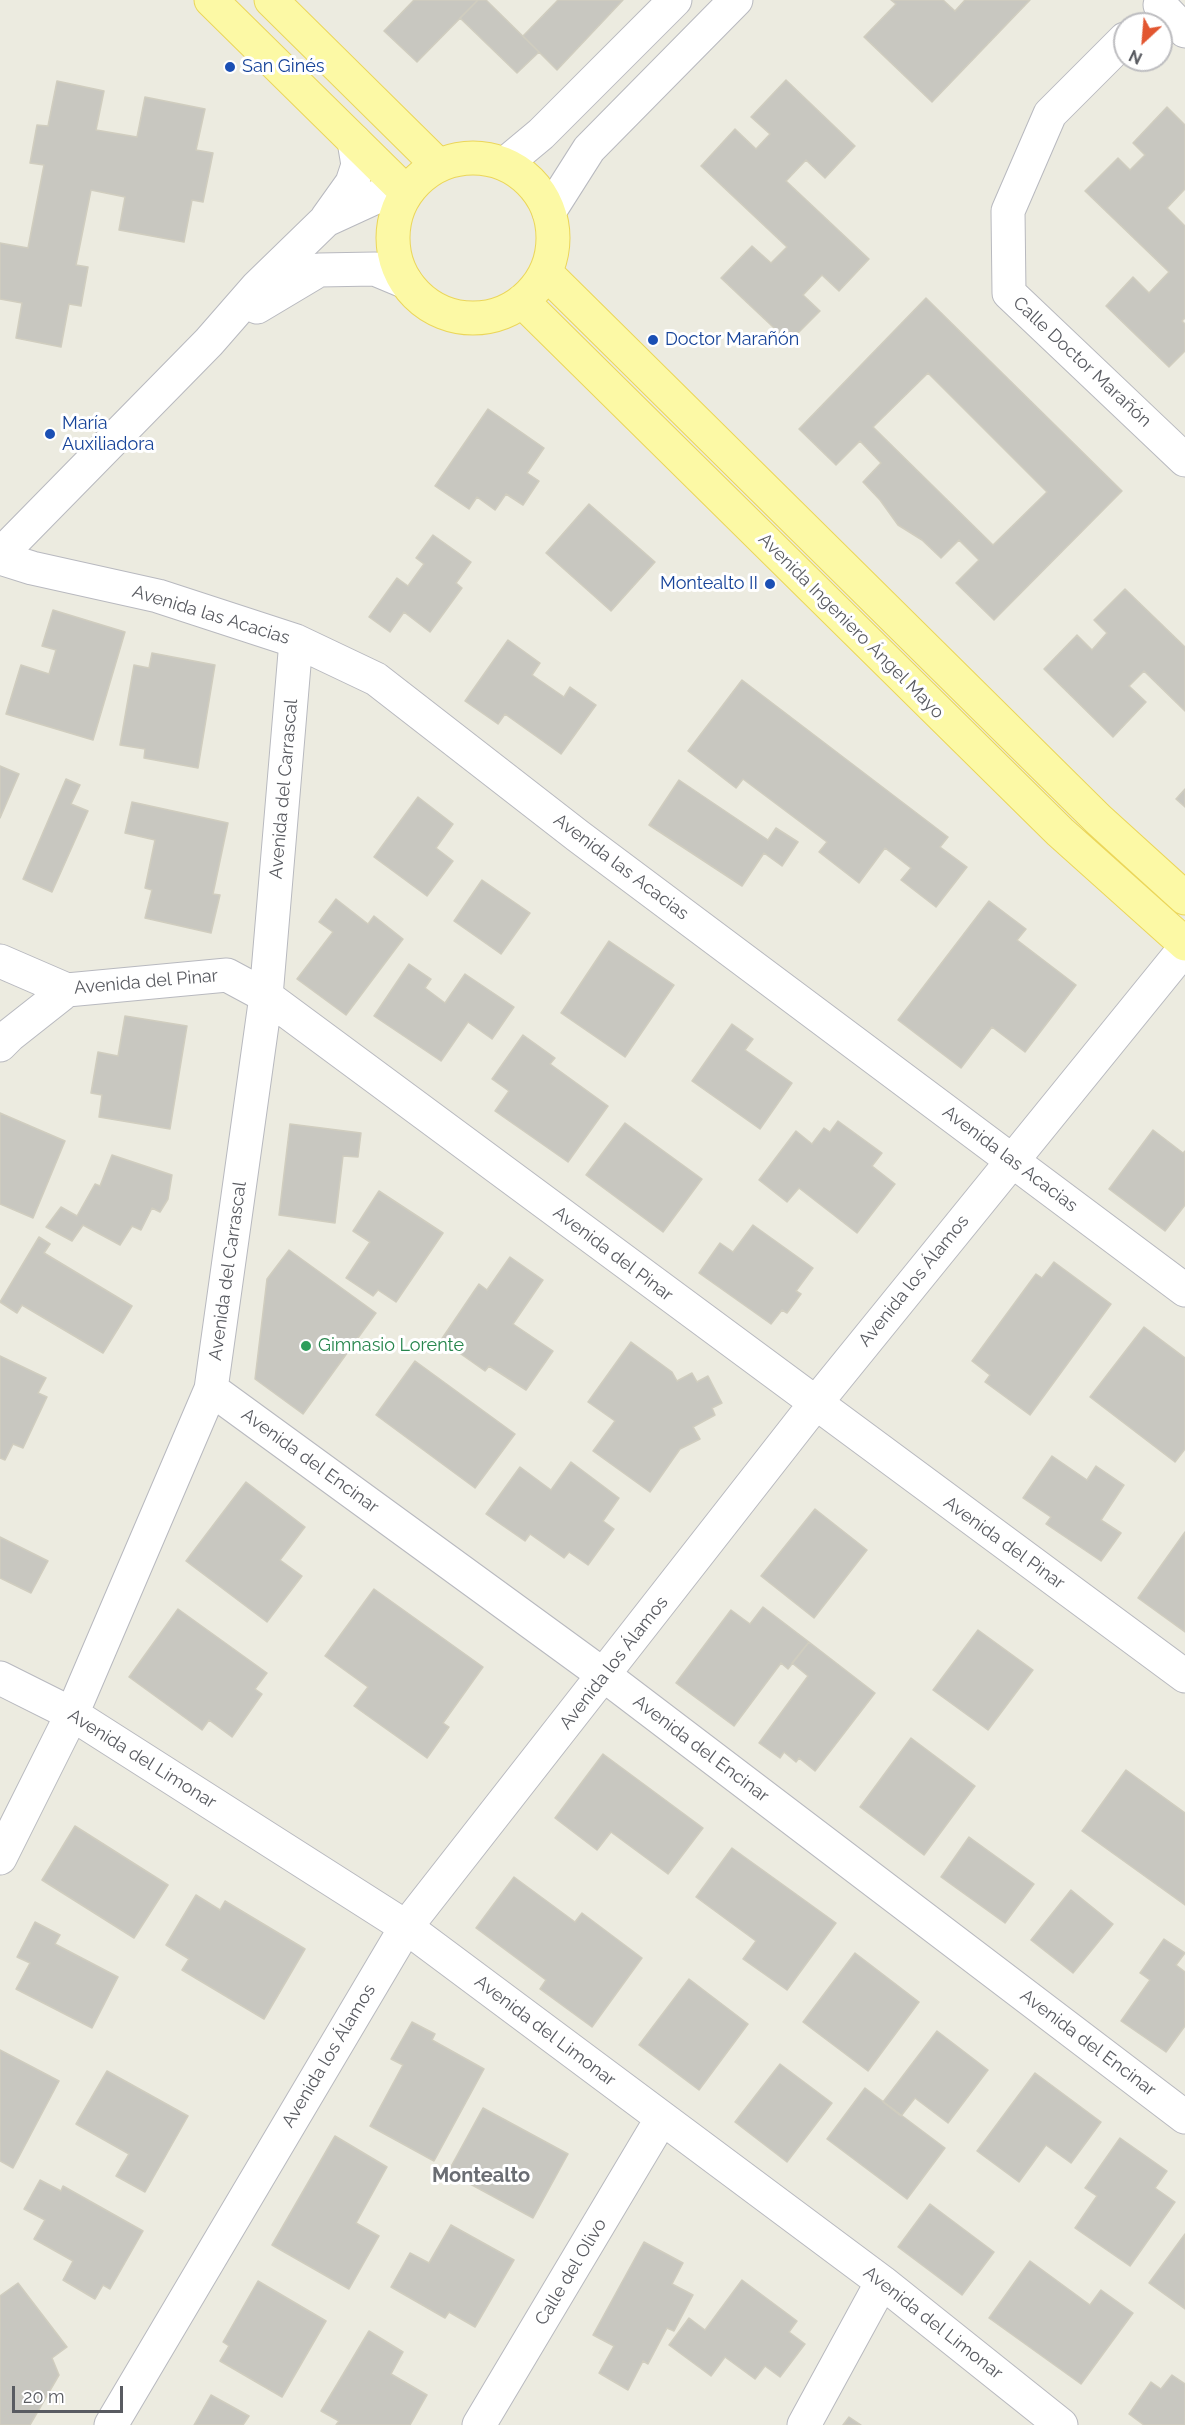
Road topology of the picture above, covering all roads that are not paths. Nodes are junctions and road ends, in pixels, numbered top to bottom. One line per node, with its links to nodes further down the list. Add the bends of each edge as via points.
1 (211, 0): 8 (main road)
2 (271, 0): 10 (main road)
3 (675, 0): 9 (street, via 541,134)
4 (736, 0): 12 (street, via 590,149)
5 (1155, 10): 6 (street)
6 (1185, 31)
7 (1113, 51): 18 (street, Calle Doctor Marañón, via 1050,114 1008,211 1009,294)
8 (354, 141): 11 (main road); 13 (street, via 358,165 352,183)
9 (505, 164): 10 (main road, via 471,157); 12 (main road, via 532,183)
10 (438, 165): 11 (main road)
11 (406, 192): 13 (street, via 376,197); 15 (main road, via 396,213 393,242 394,255)
12 (549, 212): 14 (main road, via 554,243)
13 (326, 220): 17 (street, via 257,287)
14 (546, 273): 16 (main road); 21 (main road, Avenida Ingeniero Ángel Mayo, via 1098,819)
15 (406, 282): 16 (main road, via 430,305 460,317 493,316); 17 (street, via 375,269 319,270 268,298)
16 (522, 301): 22 (main road, Avenida Ingeniero Ángel Mayo, via 1060,832)
17 (209, 342): 19 (street)
18 (1185, 460)
19 (0, 556): 20 (street, Avenida las Acacias, via 32,568 158,596)
20 (296, 641): 25 (street, Avenida del Carrascal); 27 (street, Avenida las Acacias, via 376,679 578,836)
21 (1185, 898)
22 (1185, 946): 27 (street, Avenida los Álamos)
23 (0, 961): 24 (street, Avenida del Pinar)
24 (67, 990): 25 (street, Avenida del Pinar, via 227,975); 26 (street)
25 (266, 996): 29 (street, Avenida del Carrascal); 30 (street, Avenida del Pinar)
26 (0, 1045)
27 (1012, 1160): 28 (street, Avenida las Acacias); 30 (street, Avenida los Álamos)
28 (1185, 1290)
29 (211, 1389): 31 (street, Avenida del Encinar); 34 (street, Avenida del Carrascal)
30 (815, 1404): 31 (street, Avenida los Álamos); 32 (street, Avenida del Pinar)
31 (604, 1676): 36 (street, Avenida los Álamos); 37 (street, Avenida del Encinar)
32 (1185, 1676)
33 (0, 1678): 34 (street, Avenida del Limonar)
34 (72, 1714): 35 (street, Avenida del Carrascal); 36 (street, Avenida del Limonar)
35 (0, 1858)
36 (406, 1927): 38 (street, Avenida del Limonar); 40 (street, Avenida los Álamos)
37 (1185, 2116)
38 (662, 2118): 39 (street, Avenida del Limonar); 41 (street, Calle del Olivo)
39 (882, 2282): 42 (street); 43 (street, Avenida del Limonar)
40 (111, 2425)
41 (479, 2425)
42 (804, 2425)
43 (1061, 2425)

